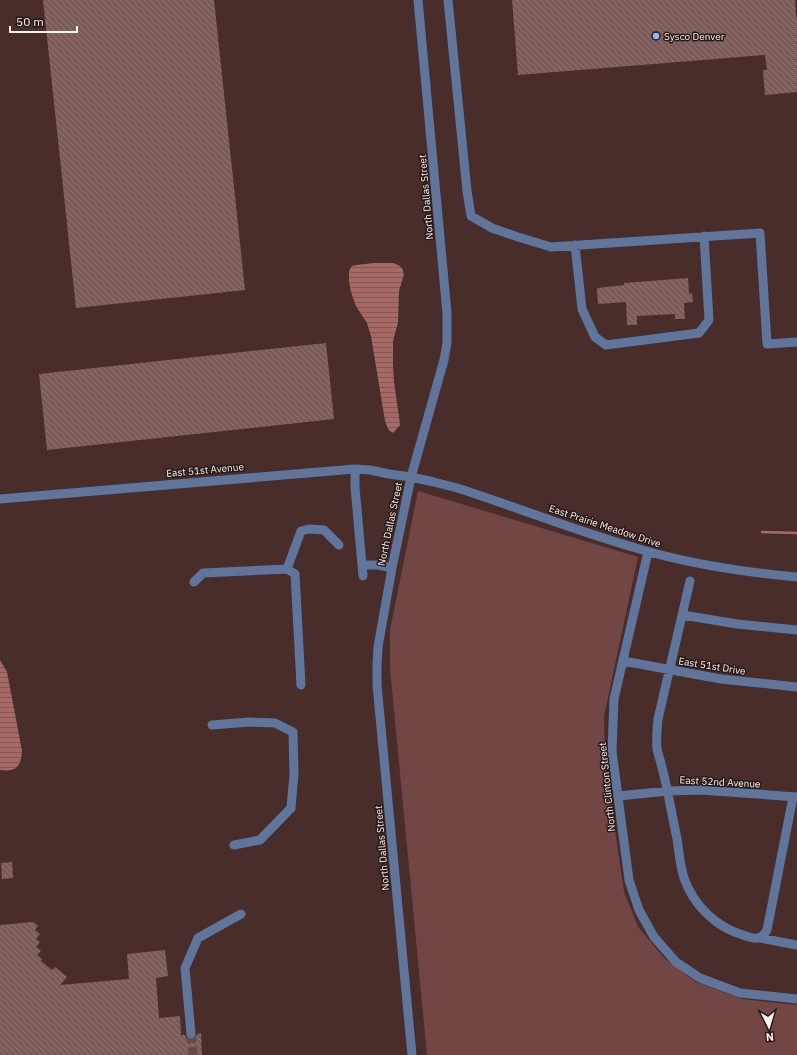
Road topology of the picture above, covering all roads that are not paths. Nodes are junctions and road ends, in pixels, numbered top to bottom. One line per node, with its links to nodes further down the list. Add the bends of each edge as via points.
1 (418, 0): 7 (street, North Dallas Street, via 448,325 444,360)
2 (448, 0): 4 (street, via 466,191 471,216 492,228 551,247)
3 (704, 236): 4 (street); 4 (street, via 709,320 700,333 606,345 595,337 582,310); 5 (street, via 760,233 767,344)
4 (575, 245)
5 (797, 342)
6 (356, 469): 7 (street, East 51st Avenue); 8 (street, East 51st Avenue); 11 (street, via 355,487)
7 (411, 477): 10 (street, East Prairie Meadow Drive, via 467,491); 12 (street, North Dallas Street)
8 (0, 499)
9 (339, 545): 13 (street, via 324,530 301,531)
10 (648, 552): 15 (street, East Prairie Meadow Drive, via 724,568); 20 (street, North Clinton Street)
11 (362, 565): 12 (street); 14 (street)
12 (392, 568): 34 (street, North Dallas Street, via 378,647 377,675)
13 (288, 569): 17 (street, via 203,573); 22 (street, via 295,574)
14 (362, 576)
15 (797, 577)
16 (690, 581): 18 (street)
17 (194, 582)
18 (683, 615): 19 (street); 21 (street)
19 (797, 630)
20 (623, 661): 21 (street, East 51st Drive); 26 (street, North Clinton Street, via 614,699 612,751)
21 (670, 670): 23 (street, East 51st Drive); 25 (street, via 657,733 657,750)
22 (301, 685)
23 (797, 688)
24 (212, 725): 28 (street, via 275,723 293,732 294,774 291,808 260,840)
25 (668, 791): 26 (street, East 52nd Avenue); 27 (street, East 52nd Avenue, via 701,790); 30 (street, via 682,871 691,894 713,920 727,929 751,938)
26 (618, 796): 32 (street, North Clinton Street, via 629,880 639,910 654,937 676,962 700,978 740,993)
27 (795, 797): 30 (street, via 767,930)
28 (234, 845)
29 (241, 914): 33 (street, via 198,938 185,968)
30 (760, 938): 31 (street)
31 (797, 945)
32 (797, 999)
33 (191, 1034)
34 (412, 1055)

